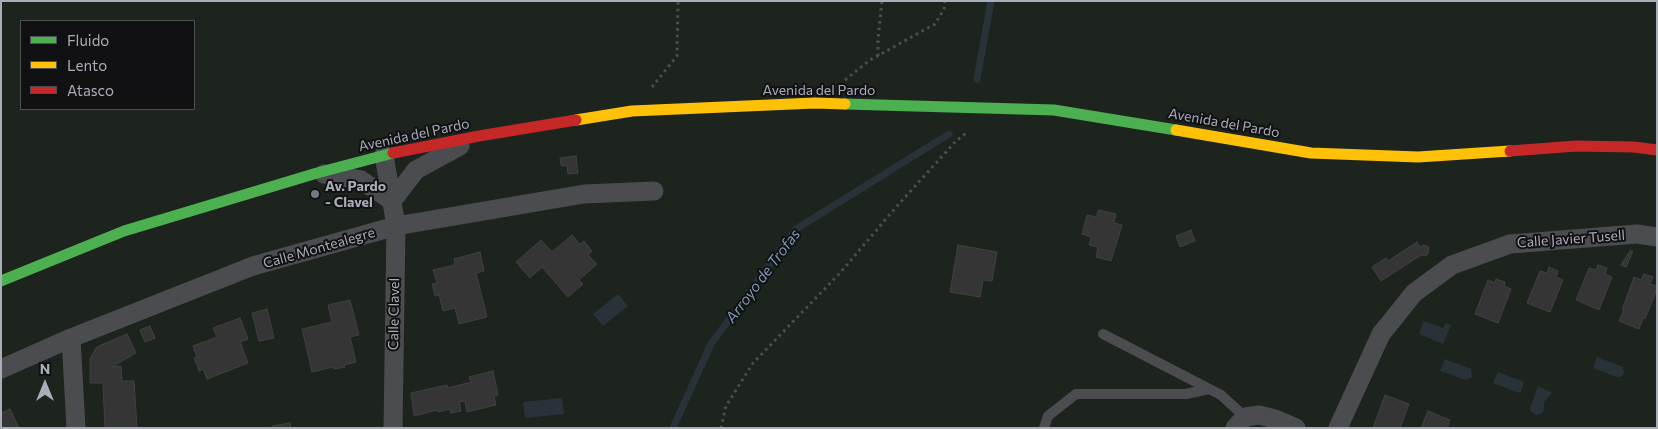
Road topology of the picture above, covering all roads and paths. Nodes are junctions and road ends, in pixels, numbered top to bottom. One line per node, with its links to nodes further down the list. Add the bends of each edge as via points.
1 (678, 1): 6 (path, via 678,56)
2 (882, 1): 4 (path)
3 (945, 1): 4 (path, via 936,24)
4 (878, 56): 5 (path)
5 (815, 103): 6 (street, Avenida del Pardo); 9 (street, Avenida del Pardo, via 1054,110 1311,154 1418,157 1576,146)
6 (632, 111): 8 (street, Avenida del Pardo)
7 (970, 130): 24 (path, via 956,141 840,273 753,363 726,406)
8 (479, 136): 10 (street, Avenida del Pardo); 13 (street, via 416,170)
9 (1657, 150)
10 (384, 155): 11 (street, Avenida del Pardo); 13 (street, Calle Clavel)
11 (317, 173): 13 (street, via 361,180); 16 (street, Avenida del Pardo, via 124,231)
12 (654, 191): 14 (street, Calle Montealegre, via 584,194)
13 (392, 201): 14 (street, Calle Clavel)
14 (396, 226): 18 (street, Calle Montealegre, via 253,266); 23 (street, Calle Clavel)
15 (1657, 237): 27 (street, Calle Javier Tusell, via 1637,234 1510,244 1452,265 1414,293 1381,334)
16 (1, 281)
17 (1103, 334): 20 (lane)
18 (71, 338): 19 (street, Calle Montealegre); 22 (street)
19 (1, 369)
20 (1209, 389): 21 (lane, via 1221,394); 25 (lane, via 1186,394 1076,394 1048,416)
21 (1240, 422): 26 (street, via 1259,415)
22 (76, 428)
23 (392, 428)
24 (721, 428)
25 (1044, 428)
26 (1296, 428)
27 (1338, 428)

